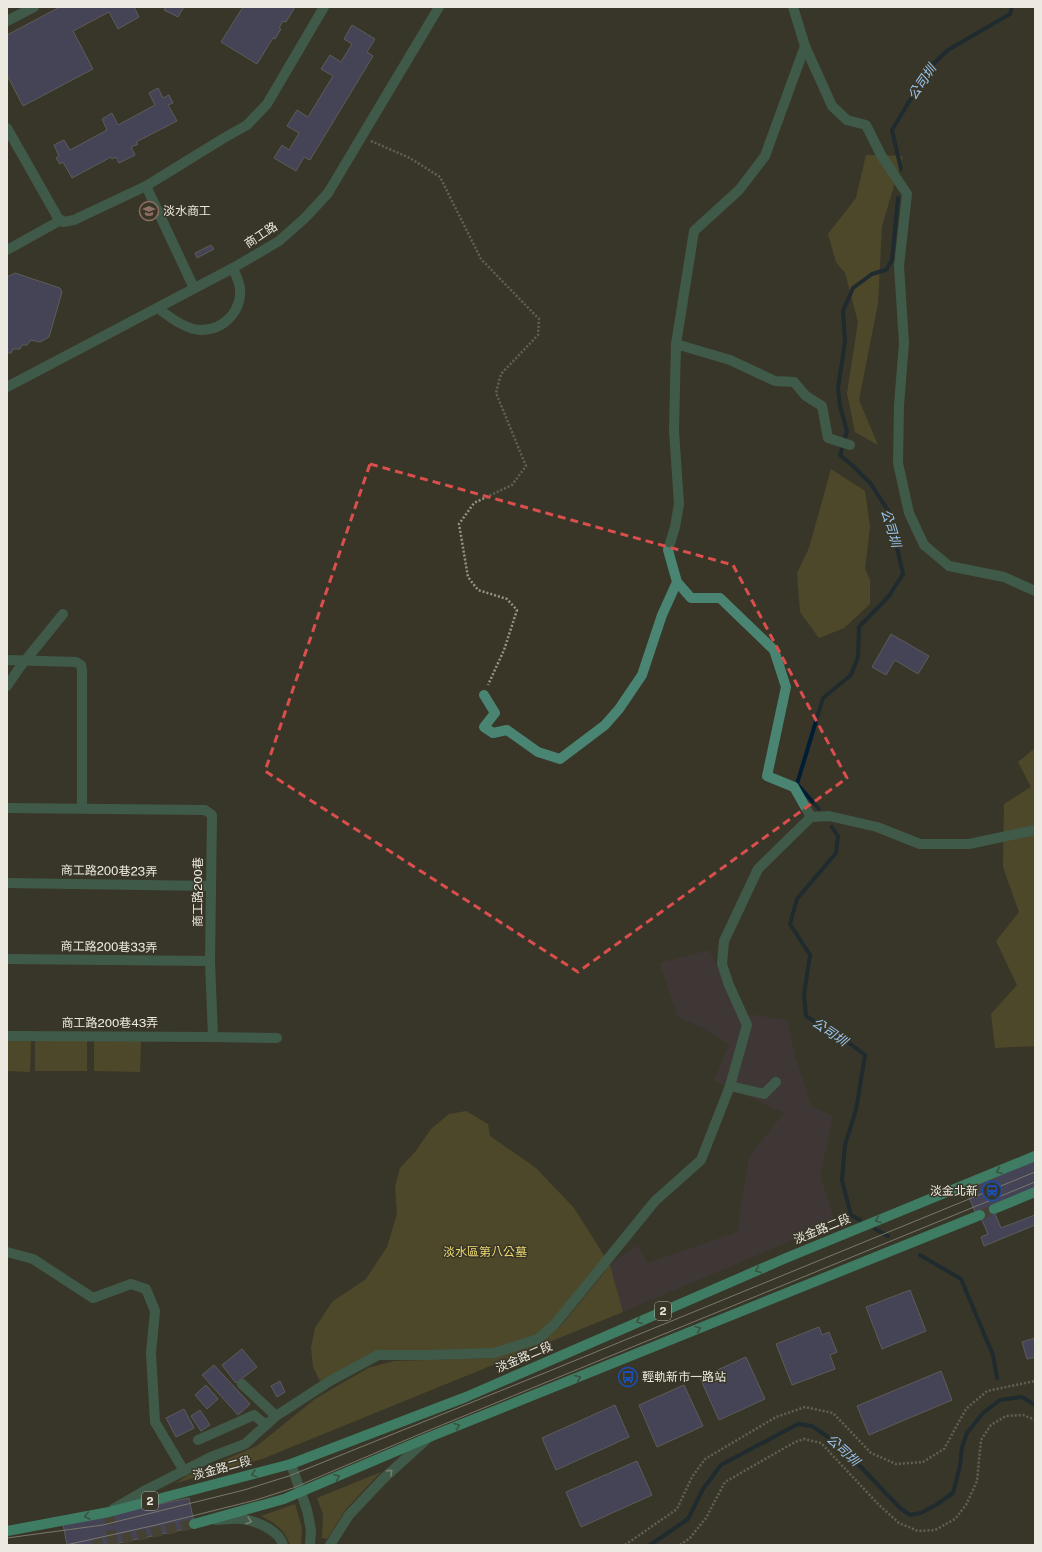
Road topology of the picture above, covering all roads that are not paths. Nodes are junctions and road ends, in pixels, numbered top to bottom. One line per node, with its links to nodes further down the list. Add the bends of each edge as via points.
1 (34, 7): 5 (street)
2 (324, 7): 8 (street, via 267,104 247,125)
3 (439, 7): 11 (street, 商工路, via 328,192 305,218 279,241)
4 (793, 7): 6 (street)
5 (7, 21)
6 (805, 46): 14 (street, via 765,156 739,190 694,231); 18 (street, via 832,106 847,120 866,125 881,155 907,194 899,266 904,343 898,463 909,513 924,545 949,566 1004,577)
7 (7, 128): 9 (street)
8 (146, 186): 9 (street, via 74,220); 12 (street)
9 (61, 220): 10 (street)
10 (7, 250)
11 (233, 268): 12 (street, 商工路); 13 (street, via 240,287 239,303 230,318 218,327 200,330 175,321)
12 (194, 288): 13 (street, 商工路)
13 (158, 308): 15 (street, 商工路)
14 (676, 344): 16 (street, via 730,360 775,381 794,382 806,396 822,406 828,438); 17 (street, via 674,431 678,504 668,550)
15 (7, 387)
16 (850, 445)
17 (677, 582): 23 (street, via 662,615 642,675 605,725 560,759 538,752 507,730 493,733 484,728 495,713); 26 (street, via 691,598 720,598 774,650 786,687 767,776 794,787)
18 (1035, 592)
19 (63, 614): 21 (street)
20 (7, 660): 21 (street)
21 (27, 660): 22 (street); 25 (street, via 76,662 81,665)
22 (7, 686)
23 (484, 695)
24 (7, 808): 25 (street, 商工路200巷)
25 (82, 808): 29 (street, 商工路200巷, via 208,811 212,815)
26 (811, 817): 27 (street, via 828,816 877,827 920,844 969,844); 36 (street, via 758,869 724,941 722,964 747,1025)
27 (1035, 830)
28 (7, 883): 29 (street, 商工路200巷23弄)
29 (211, 886): 31 (street, 商工路200巷)
30 (7, 959): 31 (street, 商工路200巷33弄)
31 (210, 962): 33 (street, 商工路200巷)
32 (7, 1036): 33 (street, 商工路200巷43弄)
33 (213, 1037): 34 (street)
34 (277, 1038)
35 (776, 1082): 36 (street, via 764,1094)
36 (730, 1086): 43 (street, via 701,1160 655,1201 555,1324 538,1339 494,1353 378,1355 330,1381)
37 (1035, 1156): 47 (main road, 淡金路二段 / 2, one-way to 47, via 786,1258 466,1397)
38 (1035, 1192): 39 (main road)
39 (994, 1209)
40 (980, 1215): 45 (main road, one-way to 40)
41 (7, 1252): 48 (street, via 32,1259 93,1298 131,1284 146,1289 155,1311 151,1352 155,1422)
42 (242, 1384): 43 (street)
43 (276, 1416): 44 (street)
44 (266, 1425): 46 (street, via 254,1415); 48 (street, via 245,1444)
45 (427, 1438): 49 (main road, one-way to 45); 56 (street, one-way to 45, via 349,1515)
46 (198, 1440)
47 (291, 1464): 49 (street); 50 (main road, 淡金路二段 / 2, one-way to 50)
48 (184, 1471): 50 (street, via 144,1491)
49 (301, 1492): 51 (main road); 55 (street, via 311,1530)
50 (109, 1513): 53 (main road, 淡金路二段 / 2, one-way to 53)
51 (210, 1520): 52 (main road); 54 (street, one-way to 54, via 242,1519 264,1526 282,1540)
52 (194, 1524)
53 (7, 1531)
54 (283, 1545)
55 (310, 1545)
56 (330, 1545)

